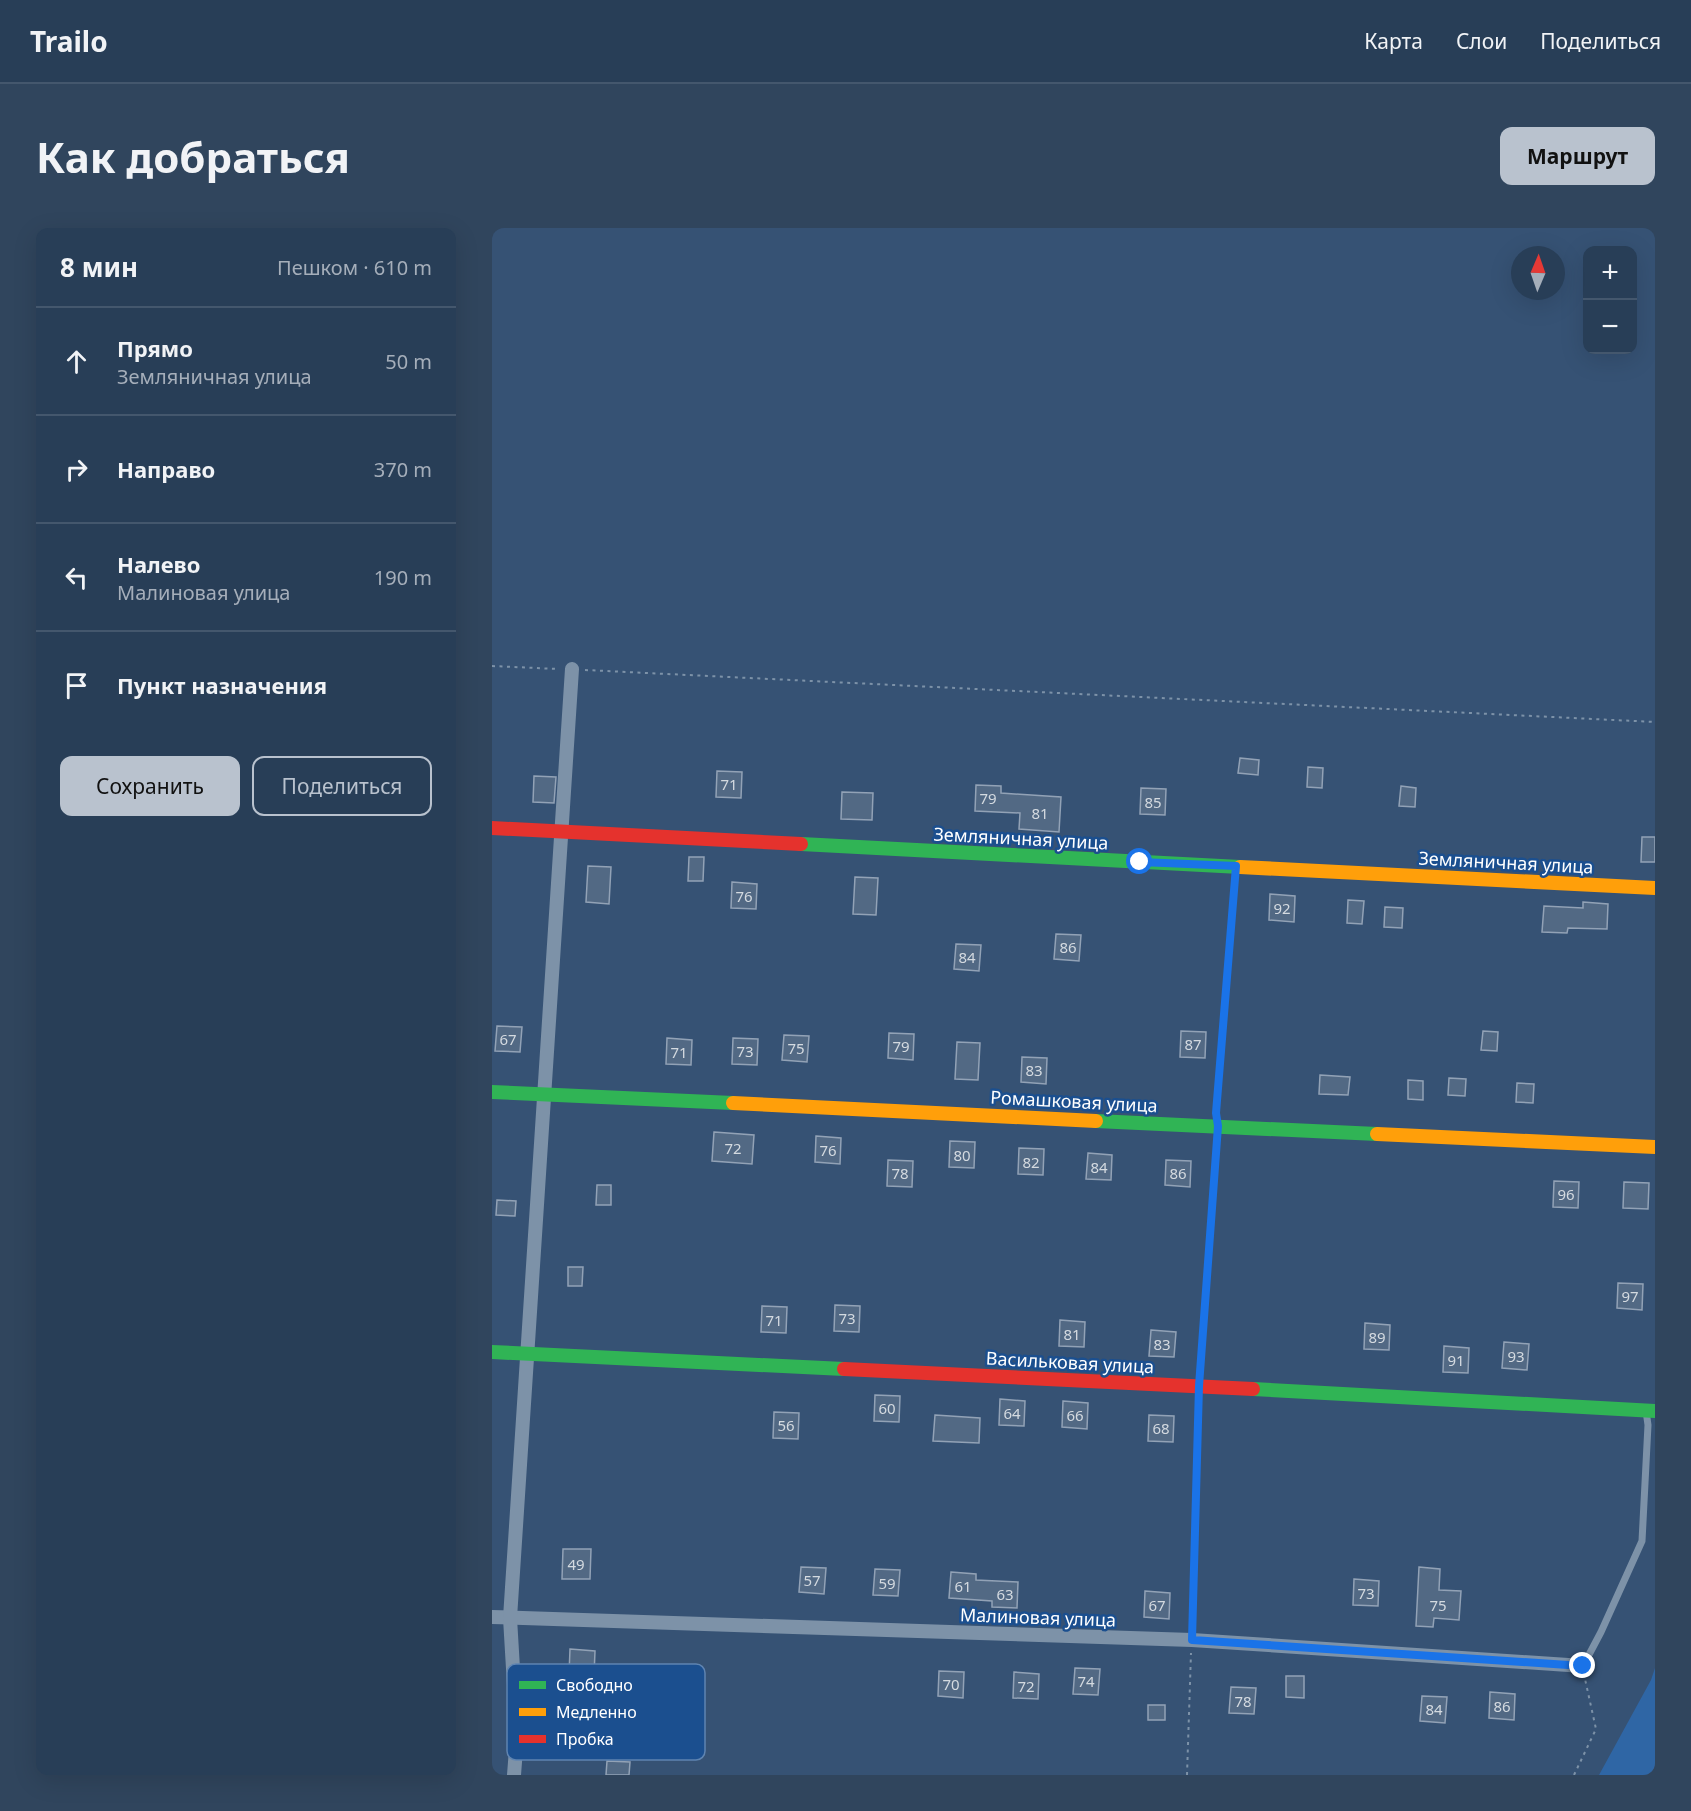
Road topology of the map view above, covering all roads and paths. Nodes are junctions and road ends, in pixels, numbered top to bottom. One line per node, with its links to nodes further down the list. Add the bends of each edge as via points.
1 (492, 666): 2 (path)
2 (572, 669): 3 (path); 5 (street)
3 (1655, 722)
4 (492, 828): 5 (street, Земляничная улица)
5 (561, 831): 6 (street, Земляничная улица); 9 (street)
6 (1236, 866): 7 (street, Земляничная улица); 10 (path)
7 (1655, 888)
8 (492, 1092): 9 (street, Ромашковая улица)
9 (544, 1095): 10 (street, Ромашковая улица); 13 (street)
10 (1218, 1126): 11 (street, Ромашковая улица); 14 (path)
11 (1655, 1148)
12 (492, 1353): 13 (street, Васильковая улица)
13 (526, 1354): 14 (street, Васильковая улица); 17 (street)
14 (1199, 1386): 15 (street, Васильковая улица); 18 (path)
15 (1651, 1411): 20 (lane, via 1642,1541)
16 (492, 1617): 17 (street, Малиновая улица)
17 (510, 1618): 18 (street, Малиновая улица); 19 (street)
18 (1192, 1640): 20 (street, Малиновая улица); 23 (path)
19 (513, 1664)
20 (1583, 1666): 24 (path, via 1596,1730)
21 (516, 1760): 22 (street)
22 (514, 1775)
23 (1187, 1775)
24 (1574, 1775)

